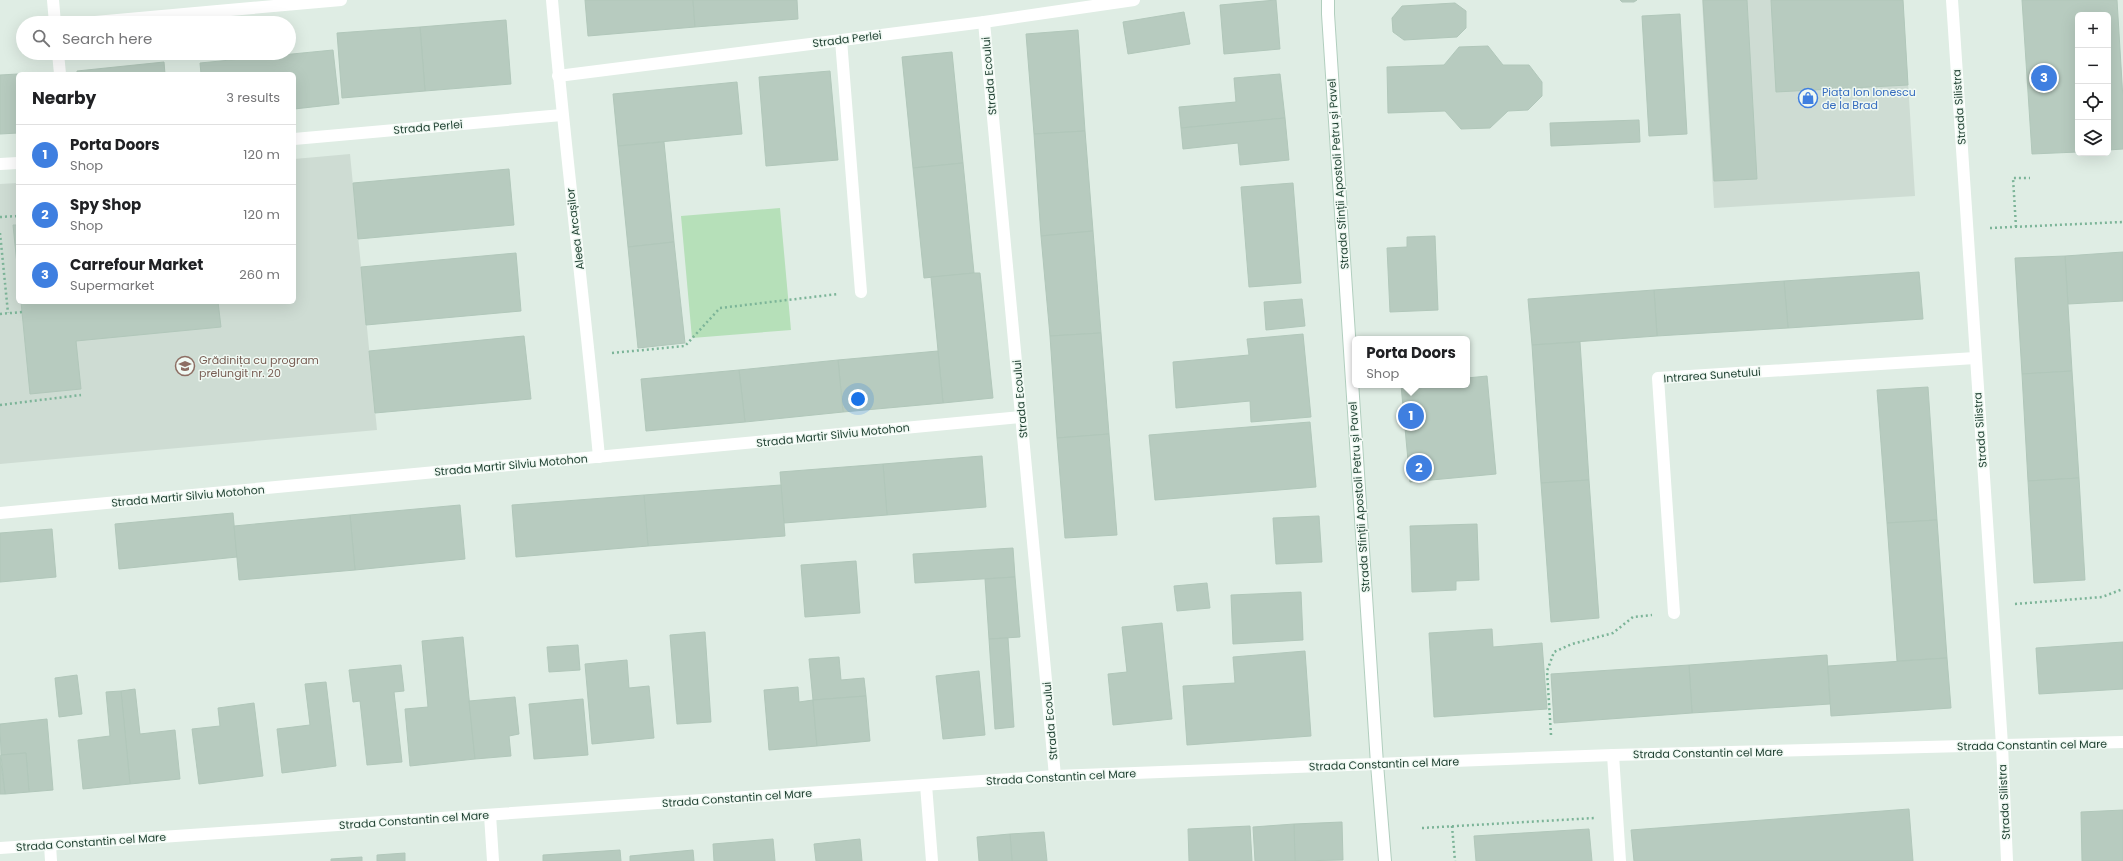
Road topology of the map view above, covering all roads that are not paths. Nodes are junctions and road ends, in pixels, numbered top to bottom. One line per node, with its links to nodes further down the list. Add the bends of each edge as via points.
1 (53, 0): 9 (street)
2 (341, 0): 10 (street)
3 (552, 0): 15 (street, Aleea Arcașilor)
4 (1134, 0): 11 (street, Strada Perlei)
5 (1324, 0): 8 (street, Strada Sfinții Apostoli Petru și Pavel)
6 (1328, 0): 8 (street, Strada Sfinții Apostoli Petru și Pavel)
7 (1952, 0): 21 (street, Strada Silistra)
8 (1328, 14): 22 (street, Strada Sfinții Apostoli Petru și Pavel)
9 (54, 16)
10 (162, 16)
11 (984, 22): 12 (street, Strada Perlei); 24 (street, Strada Ecoului)
12 (841, 40): 15 (street, Strada Perlei); 20 (street)
13 (59, 60): 14 (street)
14 (60, 72)
15 (558, 76): 16 (street, Aleea Arcașilor)
16 (562, 115): 17 (street, Strada Perlei); 25 (street, Aleea Arcașilor)
17 (296, 139)
18 (16, 163): 19 (street)
19 (0, 164)
20 (861, 292)
21 (1975, 358): 27 (street, Intrarea Sunetului, via 1658,378); 29 (street, Strada Silistra)
22 (1352, 381)
23 (1352, 388): 31 (street, Strada Sfinții Apostoli Petru și Pavel)
24 (1021, 416): 25 (street, Strada Martir Silviu Motohon); 32 (street, Strada Ecoului)
25 (599, 457): 26 (street, Strada Martir Silviu Motohon)
26 (0, 513)
27 (1674, 613)
28 (2123, 742): 29 (street, Strada Constantin cel Mare)
29 (2002, 745): 30 (street, Strada Constantin cel Mare); 42 (street, Strada Silistra)
30 (1613, 755): 31 (street, Strada Constantin cel Mare); 41 (street)
31 (1377, 764): 32 (street, Strada Constantin cel Mare); 40 (street, Strada Sfinții Apostoli Petru și Pavel)
32 (1055, 776): 33 (street, Strada Constantin cel Mare)
33 (926, 784): 34 (street, Strada Constantin cel Mare); 39 (street)
34 (490, 815): 35 (street, Strada Constantin cel Mare); 38 (street)
35 (50, 845): 36 (street, Strada Constantin cel Mare); 37 (street)
36 (0, 848)
37 (51, 861)
38 (493, 861)
39 (932, 861)
40 (1385, 861)
41 (1620, 861)
42 (2007, 861)

